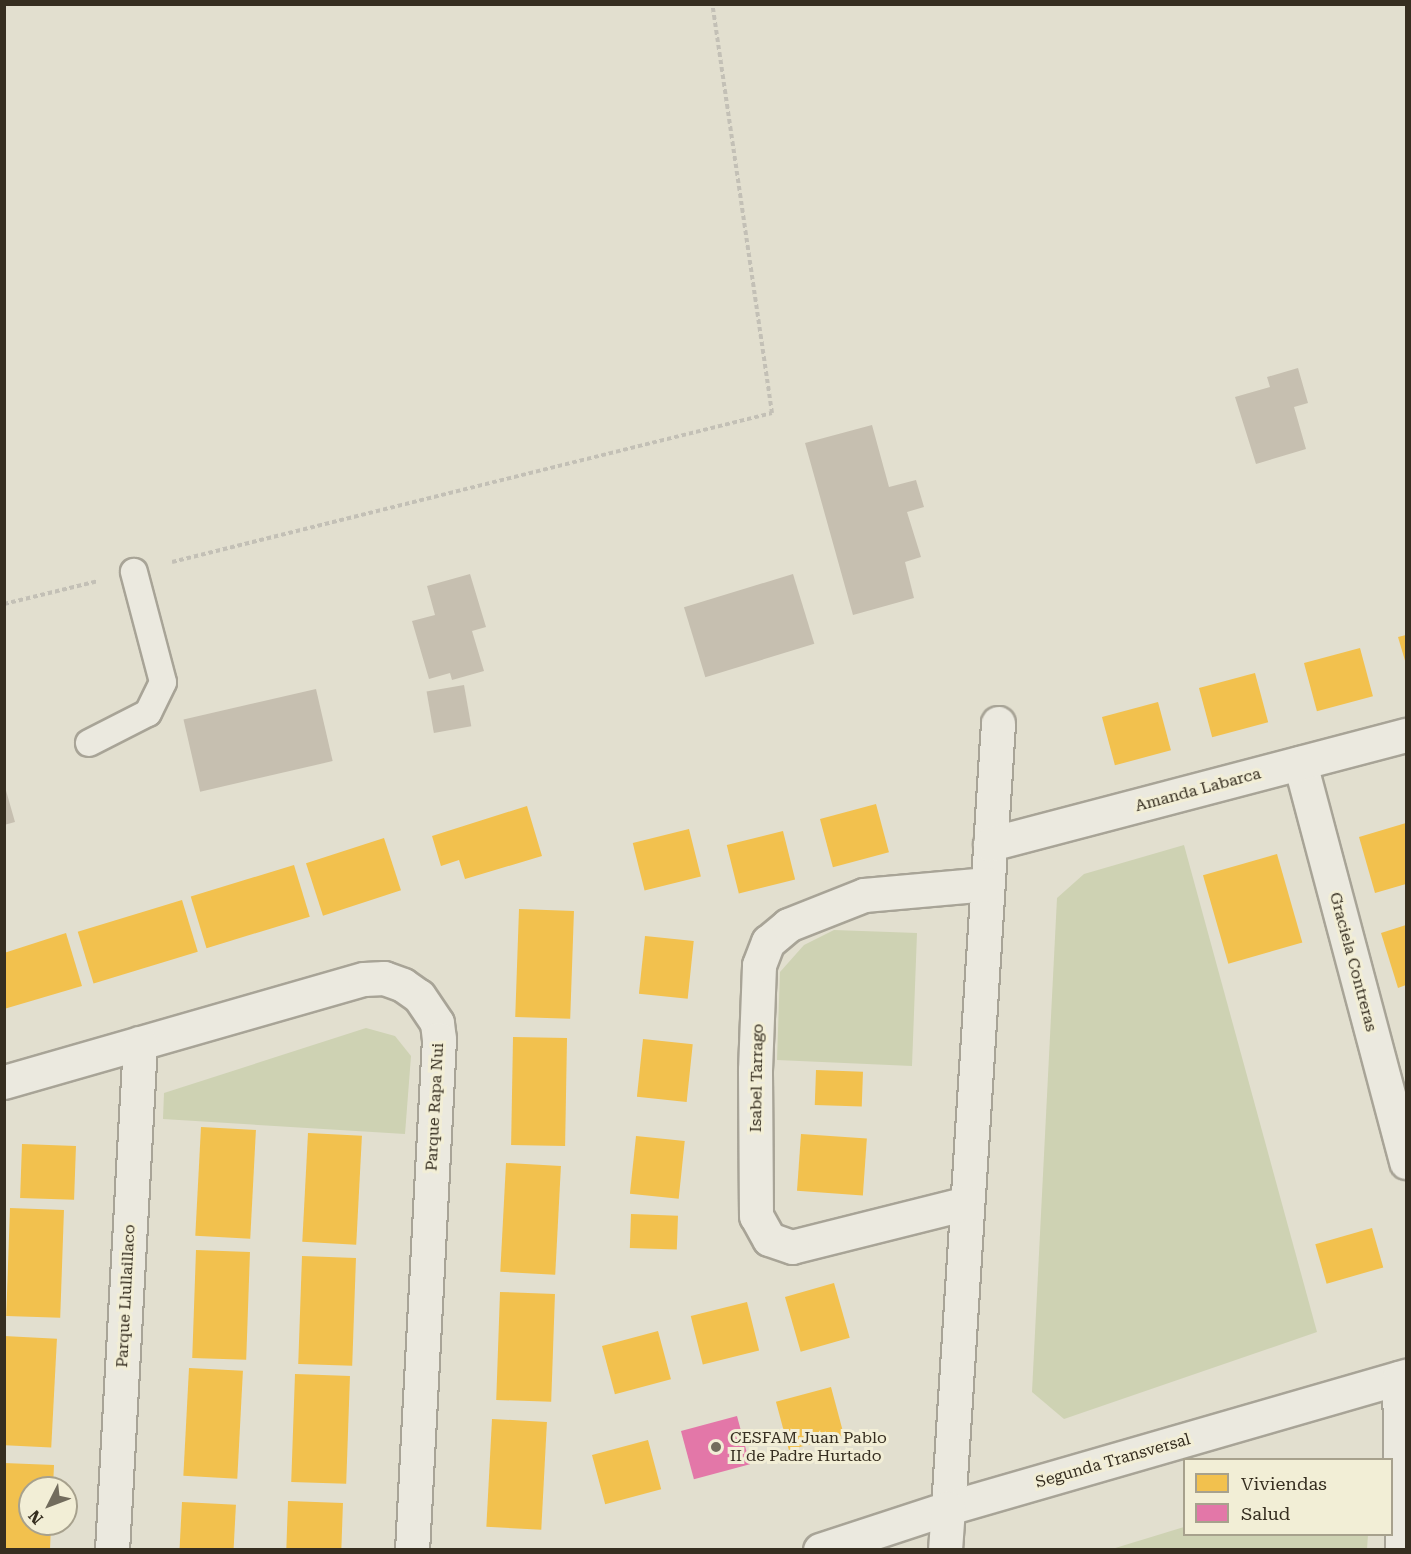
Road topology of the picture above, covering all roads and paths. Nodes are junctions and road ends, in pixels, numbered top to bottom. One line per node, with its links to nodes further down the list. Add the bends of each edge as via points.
1 (712, 4): 2 (path, via 772,412)
2 (134, 572): 3 (path); 6 (lane, via 163,682 148,713)
3 (4, 604)
4 (998, 723): 8 (street)
5 (1407, 735): 7 (street, Amanda Labarca)
6 (89, 743)
7 (1300, 763): 8 (street, Amanda Labarca); 12 (street, Graciela Contreras)
8 (990, 844): 9 (street)
9 (988, 884): 13 (street); 13 (street, Isabel Tarrago, via 864,895 788,925 768,942 759,965 756,1216 769,1239 792,1247)
10 (140, 1043): 11 (street, Parque Rapa Nui); 17 (street, Parque Llullaillaco); 18 (street, Parque Rapa Nui, via 364,979 384,978 403,985 429,1008 437,1023 439,1055)
11 (4, 1082)
12 (1407, 1162)
13 (967, 1203): 15 (street)
14 (1403, 1377): 15 (street, Segunda Transversal); 16 (street)
15 (948, 1508): 19 (street, Segunda Transversal); 20 (street)
16 (1404, 1545)
17 (112, 1550)
18 (412, 1550)
19 (820, 1550)
20 (945, 1550)

